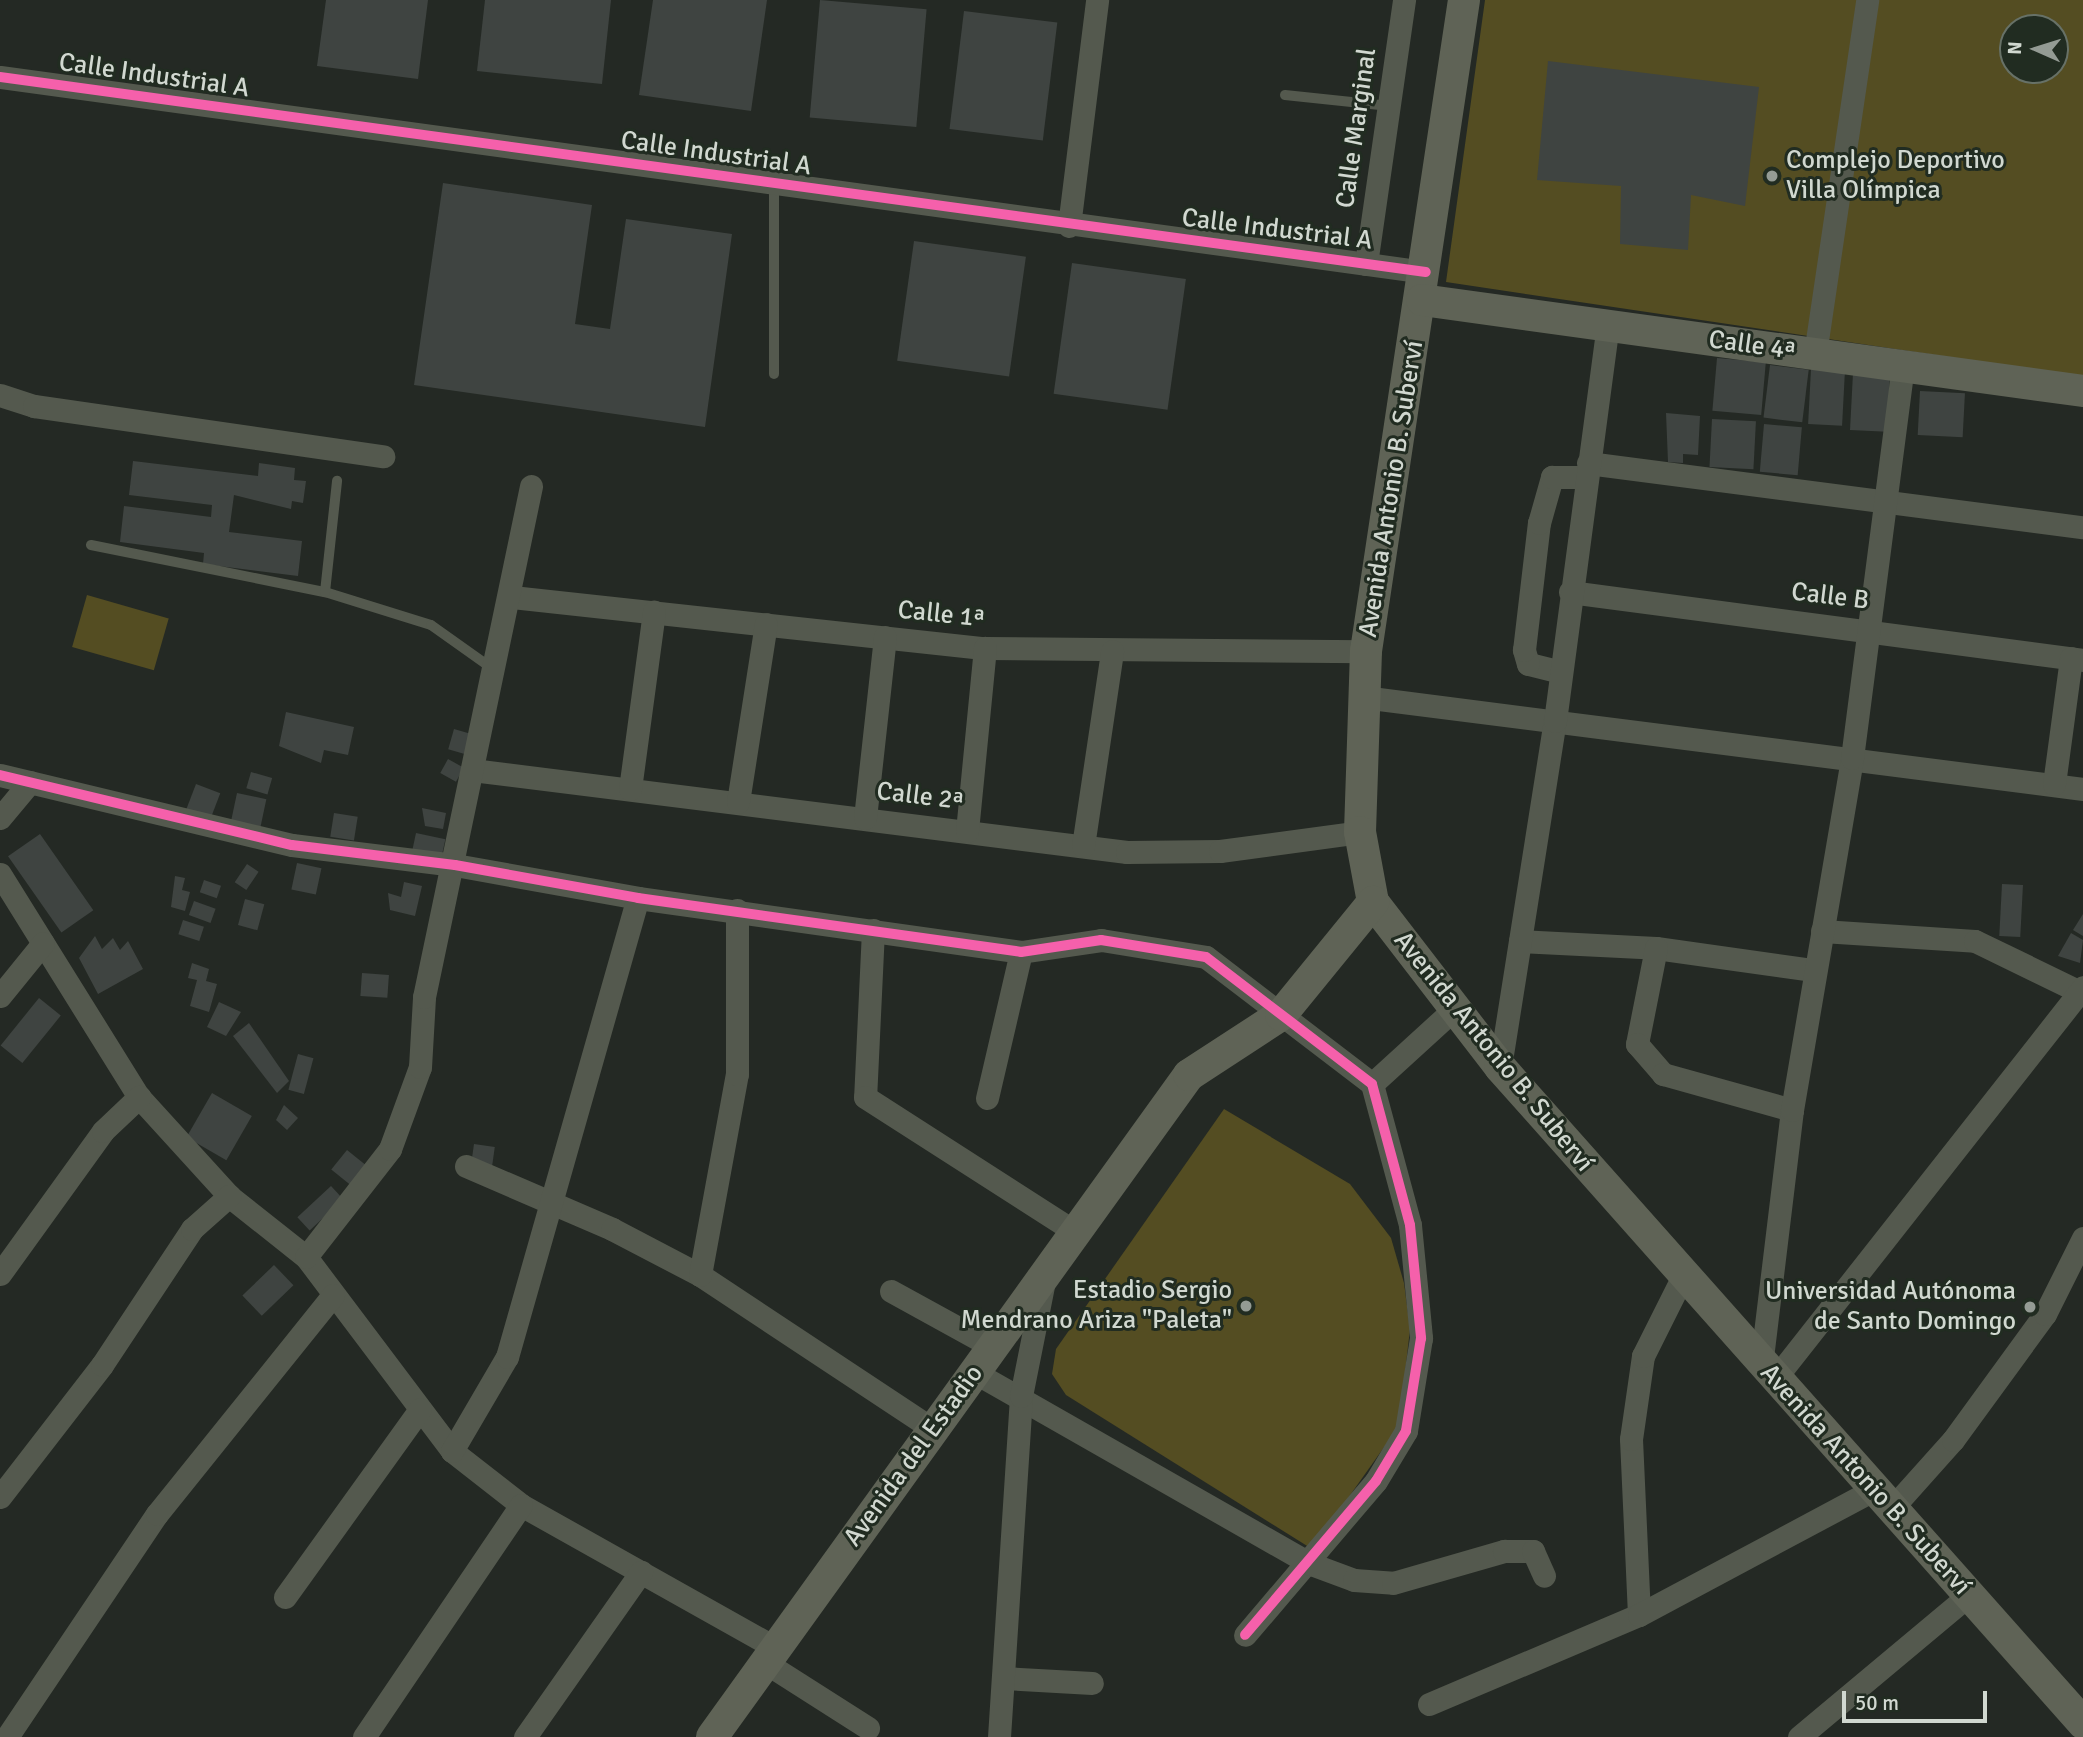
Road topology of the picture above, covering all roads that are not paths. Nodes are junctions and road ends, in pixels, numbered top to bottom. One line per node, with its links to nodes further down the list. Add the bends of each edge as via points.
1 (1097, 0): 9 (street)
2 (1404, 0): 7 (street, Calle Marginal)
3 (1464, 0): 11 (main road, Avenida Antonio B. Suberví)
4 (1867, 0): 13 (street)
5 (0, 77): 8 (street, Calle Industrial A)
6 (1285, 95): 7 (lane)
7 (1389, 106): 10 (street, Calle Marginal)
8 (774, 185): 9 (street, Calle Industrial A); 15 (lane)
9 (1069, 226): 10 (street, Calle Industrial A)
10 (1366, 264): 11 (street, Calle Industrial A)
11 (1424, 286): 12 (main road, Calle 4ª); 34 (main road, Avenida Antonio B. Suberví)
12 (1608, 326): 13 (main road, Calle 4ª); 19 (street)
13 (1815, 354): 14 (main road, Calle 4ª)
14 (1903, 366): 16 (main road, Calle 4ª); 22 (street)
15 (774, 374)
16 (2083, 391)
17 (0, 395): 18 (street)
18 (383, 456)
19 (1587, 470): 22 (street); 26 (street); 37 (street, via 1552,477 1539,523 1524,650 1528,664)
20 (337, 481): 25 (lane)
21 (531, 486): 27 (street)
22 (1888, 498): 23 (street); 30 (street)
23 (2083, 527)
24 (91, 545): 25 (lane)
25 (325, 592): 36 (lane, via 431,625)
26 (1570, 592): 30 (street, Calle B); 37 (street)
27 (512, 597): 28 (street, Calle 1ª); 36 (street)
28 (654, 612): 29 (street, Calle 1ª); 45 (street)
29 (766, 624): 31 (street, Calle 1ª); 47 (street)
30 (1868, 631): 35 (street, Calle B); 40 (street)
31 (886, 637): 32 (street, Calle 1ª); 49 (street)
32 (985, 648): 33 (street, Calle 1ª); 50 (street)
33 (1112, 651): 34 (street, Calle 1ª); 52 (street)
34 (1366, 651): 38 (main road, Avenida Antonio B. Suberví)
35 (2077, 659): 44 (street)
36 (495, 671): 41 (street)
37 (1561, 672): 39 (street)
38 (1363, 697): 39 (street); 51 (main road, Avenida Antonio B. Suberví)
39 (1555, 721): 40 (street); 60 (street)
40 (1852, 758): 44 (street); 59 (street)
41 (472, 770): 45 (street, Calle 2ª); 53 (street)
42 (0, 775): 43 (street)
43 (30, 782): 48 (street); 53 (street, via 292,845)
44 (2054, 784): 46 (street)
45 (630, 789): 47 (street, Calle 2ª)
46 (2083, 789)
47 (738, 802): 49 (street, Calle 2ª)
48 (0, 818)
49 (865, 818): 50 (street, Calle 2ª)
50 (967, 831): 52 (street, Calle 2ª)
51 (1360, 832): 52 (street, Calle 2ª, via 1220,851); 56 (main road, Avenida Antonio B. Suberví)
52 (1083, 846)
53 (455, 865): 55 (street); 79 (street, via 425,997 420,1067 390,1149)
54 (0, 874): 61 (street)
55 (638, 898): 57 (street); 76 (street)
56 (1373, 902): 67 (main road, Avenida Antonio B. Suberví); 68 (main road, Avenida del Estadio)
57 (737, 910): 58 (street); 81 (street, via 737,1074)
58 (873, 930): 63 (street); 77 (street, via 865,1097)
59 (1822, 931): 64 (street); 65 (street, via 1975,942)
60 (1520, 941): 62 (street); 69 (street)
61 (43, 943): 66 (street); 71 (street)
62 (1656, 948): 64 (street); 73 (street, via 1637,1044 1662,1074)
63 (1021, 952): 68 (street, via 1101,940 1206,957); 72 (street)
64 (1813, 970): 73 (street)
65 (2081, 990): 88 (street)
66 (0, 996)
67 (1452, 1011): 69 (main road, Avenida Antonio B. Suberví); 70 (street)
68 (1282, 1015): 70 (street); 77 (main road, Avenida del Estadio, via 1189,1075)
69 (1500, 1067): 82 (main road, Avenida Antonio B. Suberví)
70 (1372, 1084): 96 (street, via 1410,1225 1419,1349 1406,1431 1377,1481)
71 (139, 1097): 75 (street); 80 (street, via 103,1131)
72 (987, 1098)
73 (1792, 1110): 88 (street)
74 (466, 1166): 76 (street)
75 (229, 1196): 79 (street); 93 (street, via 192,1229 102,1365)
76 (552, 1207): 81 (street, via 612,1228); 92 (street, via 507,1357)
77 (1077, 1233): 83 (main road, Avenida del Estadio)
78 (2083, 1238): 94 (street, via 2045,1314 1953,1440)
79 (306, 1257): 85 (street)
80 (0, 1274)
81 (700, 1275): 91 (street)
82 (1683, 1276): 88 (main road, Avenida Antonio B. Suberví); 101 (street, via 1643,1356 1631,1439)
83 (1044, 1280): 86 (main road, Avenida del Estadio); 89 (street)
84 (891, 1291): 86 (street)
85 (333, 1295): 90 (street); 109 (street, via 157,1514)
86 (993, 1347): 87 (main road, Avenida del Estadio)
87 (974, 1372): 89 (street); 91 (main road, Avenida del Estadio)
88 (1768, 1373): 94 (main road, Avenida Antonio B. Suberví)
89 (1021, 1396): 96 (street); 104 (street)
90 (420, 1409): 92 (street); 100 (street)
91 (933, 1429): 103 (main road, Avenida del Estadio)
92 (452, 1451): 95 (street)
93 (0, 1497)
94 (1884, 1498): 99 (main road, Avenida Antonio B. Suberví); 101 (street)
95 (521, 1505): 97 (street); 110 (street)
96 (1311, 1564): 98 (street, via 1354,1580 1393,1583 1504,1551 1532,1551); 102 (street)
97 (641, 1572): 103 (street); 111 (street)
98 (1544, 1576)
99 (1969, 1594): 107 (main road, Avenida Antonio B. Suberví); 114 (street)
100 (285, 1597)
101 (1639, 1615): 106 (street)
102 (1245, 1635)
103 (771, 1655): 108 (street); 112 (main road, Avenida del Estadio)
104 (1003, 1678): 105 (street); 113 (street)
105 (1091, 1683)
106 (1429, 1704)
107 (2083, 1723)
108 (868, 1728)
109 (7, 1737)
110 (364, 1737)
111 (525, 1737)
112 (712, 1737)
113 (999, 1737)
114 (1799, 1737)

